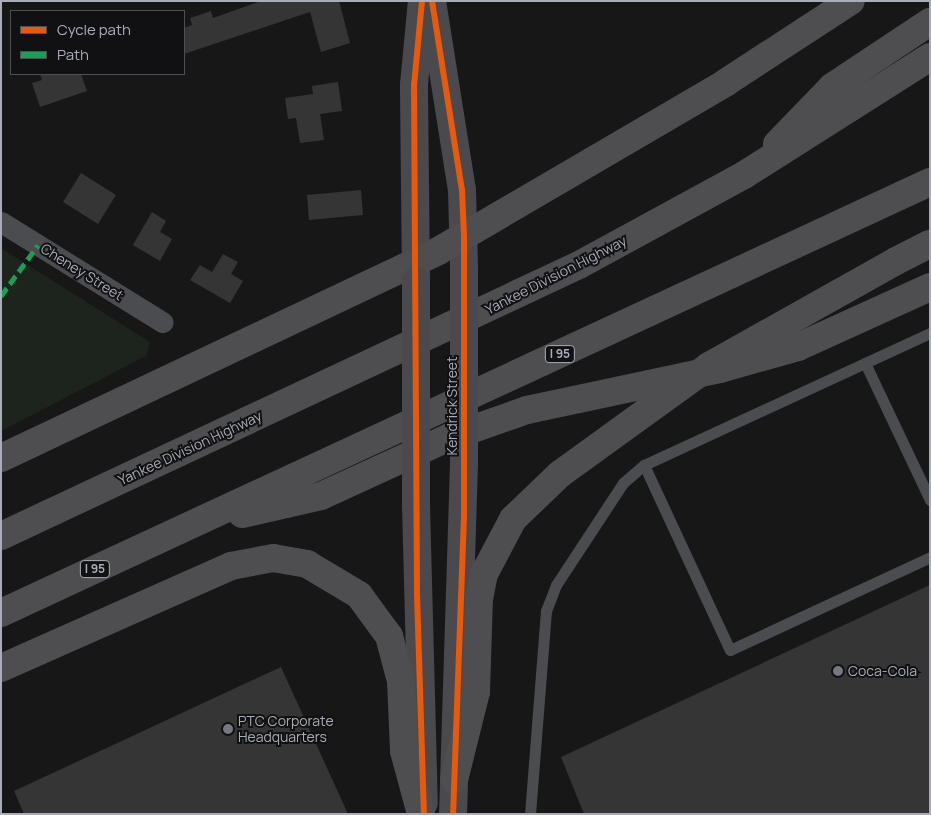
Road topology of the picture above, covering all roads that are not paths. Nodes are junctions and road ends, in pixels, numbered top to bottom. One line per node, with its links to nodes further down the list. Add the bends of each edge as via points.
1 (422, 1): 11 (main road, via 414,85)
2 (432, 1): 9 (main road, Kendrick Street, via 462,190)
3 (851, 1): 9 (highway, via 729,80)
4 (930, 22): 6 (highway, via 832,87)
5 (930, 57): 6 (highway, Yankee Division Highway)
6 (750, 171): 20 (highway, Yankee Division Highway, via 511,299)
7 (930, 182): 19 (highway, I 95)
8 (1, 222): 13 (street, Cheney Street)
9 (464, 236): 11 (highway); 24 (main road, Kendrick Street, bridge, via 464,464)
10 (930, 244): 24 (highway, bridge, via 709,366 560,474 513,519 484,574 479,599 476,692)
11 (416, 272): 16 (highway); 25 (main road, bridge, via 416,505)
12 (930, 287): 19 (highway, via 798,347 720,370 527,410 450,437 321,496)
13 (162, 322)
14 (930, 333): 15 (lane)
15 (865, 363): 17 (lane); 18 (lane)
16 (1, 458)
17 (644, 465): 21 (lane, via 730,650); 27 (lane, via 623,483 549,599 540,640)
18 (930, 500)
19 (190, 526): 22 (highway, I 95)
20 (1, 536)
21 (930, 558)
22 (1, 613)
23 (1, 668): 25 (highway, via 230,566 273,558 307,564 355,592 389,636 401,681 404,751)
24 (454, 780): 26 (main road, Kendrick Street)
25 (422, 814)
26 (453, 814)
27 (530, 814)

